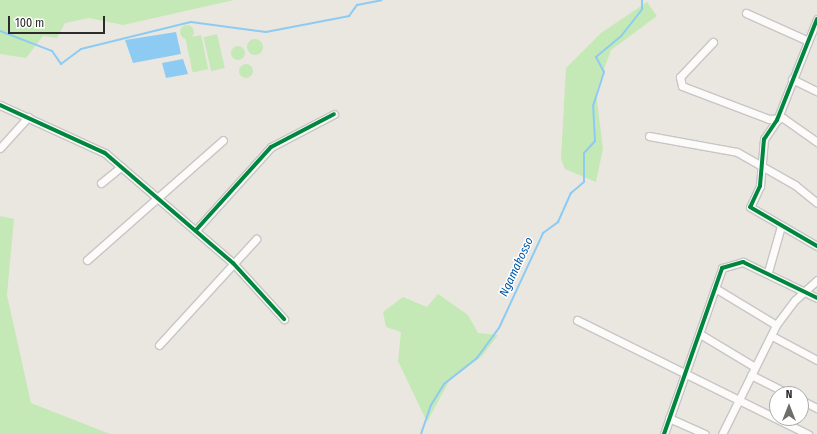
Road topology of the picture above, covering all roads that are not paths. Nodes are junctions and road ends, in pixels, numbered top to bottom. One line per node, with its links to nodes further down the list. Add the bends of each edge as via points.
1 (746, 13): 3 (street)
2 (817, 19): 3 (street)
3 (806, 40): 5 (street)
4 (713, 42): 10 (street, via 680,77 682,86)
5 (792, 79): 6 (street); 10 (street)
6 (817, 91)
7 (0, 105): 9 (street)
8 (334, 114): 21 (street, via 271,147)
9 (28, 117): 14 (street); 16 (street, via 92,145)
10 (777, 120): 13 (street, via 783,118); 15 (street, via 764,139)
11 (648, 136): 15 (street, via 737,152)
12 (223, 140): 18 (street)
13 (817, 142)
14 (0, 148)
15 (763, 165): 19 (street); 20 (street, via 760,186 750,207)
16 (121, 167): 17 (street); 18 (street)
17 (100, 183)
18 (157, 198): 21 (street); 24 (street)
19 (817, 202)
20 (781, 226): 23 (street); 26 (street)
21 (196, 230): 25 (street)
22 (256, 239): 25 (street)
23 (817, 246)
24 (87, 260)
25 (233, 263): 31 (street); 36 (street)
26 (768, 272): 28 (street, via 743,262 728,265 718,275); 29 (street)
27 (817, 280): 29 (street)
28 (715, 288): 33 (street); 34 (street)
29 (805, 291): 30 (street); 33 (street)
30 (817, 298)
31 (284, 319)
32 (577, 320): 40 (street)
33 (776, 325): 35 (street)
34 (700, 334): 38 (street); 40 (street)
35 (772, 336): 37 (street); 38 (street)
36 (159, 345)
37 (817, 360)
38 (755, 367): 39 (street)
39 (751, 375): 41 (street); 42 (street)
40 (684, 376): 42 (street); 43 (street)
41 (773, 386)
42 (740, 402): 46 (street); 47 (street)
43 (669, 418): 44 (street); 45 (street)
44 (664, 434)
45 (705, 434)
46 (722, 434)
47 (808, 434)

